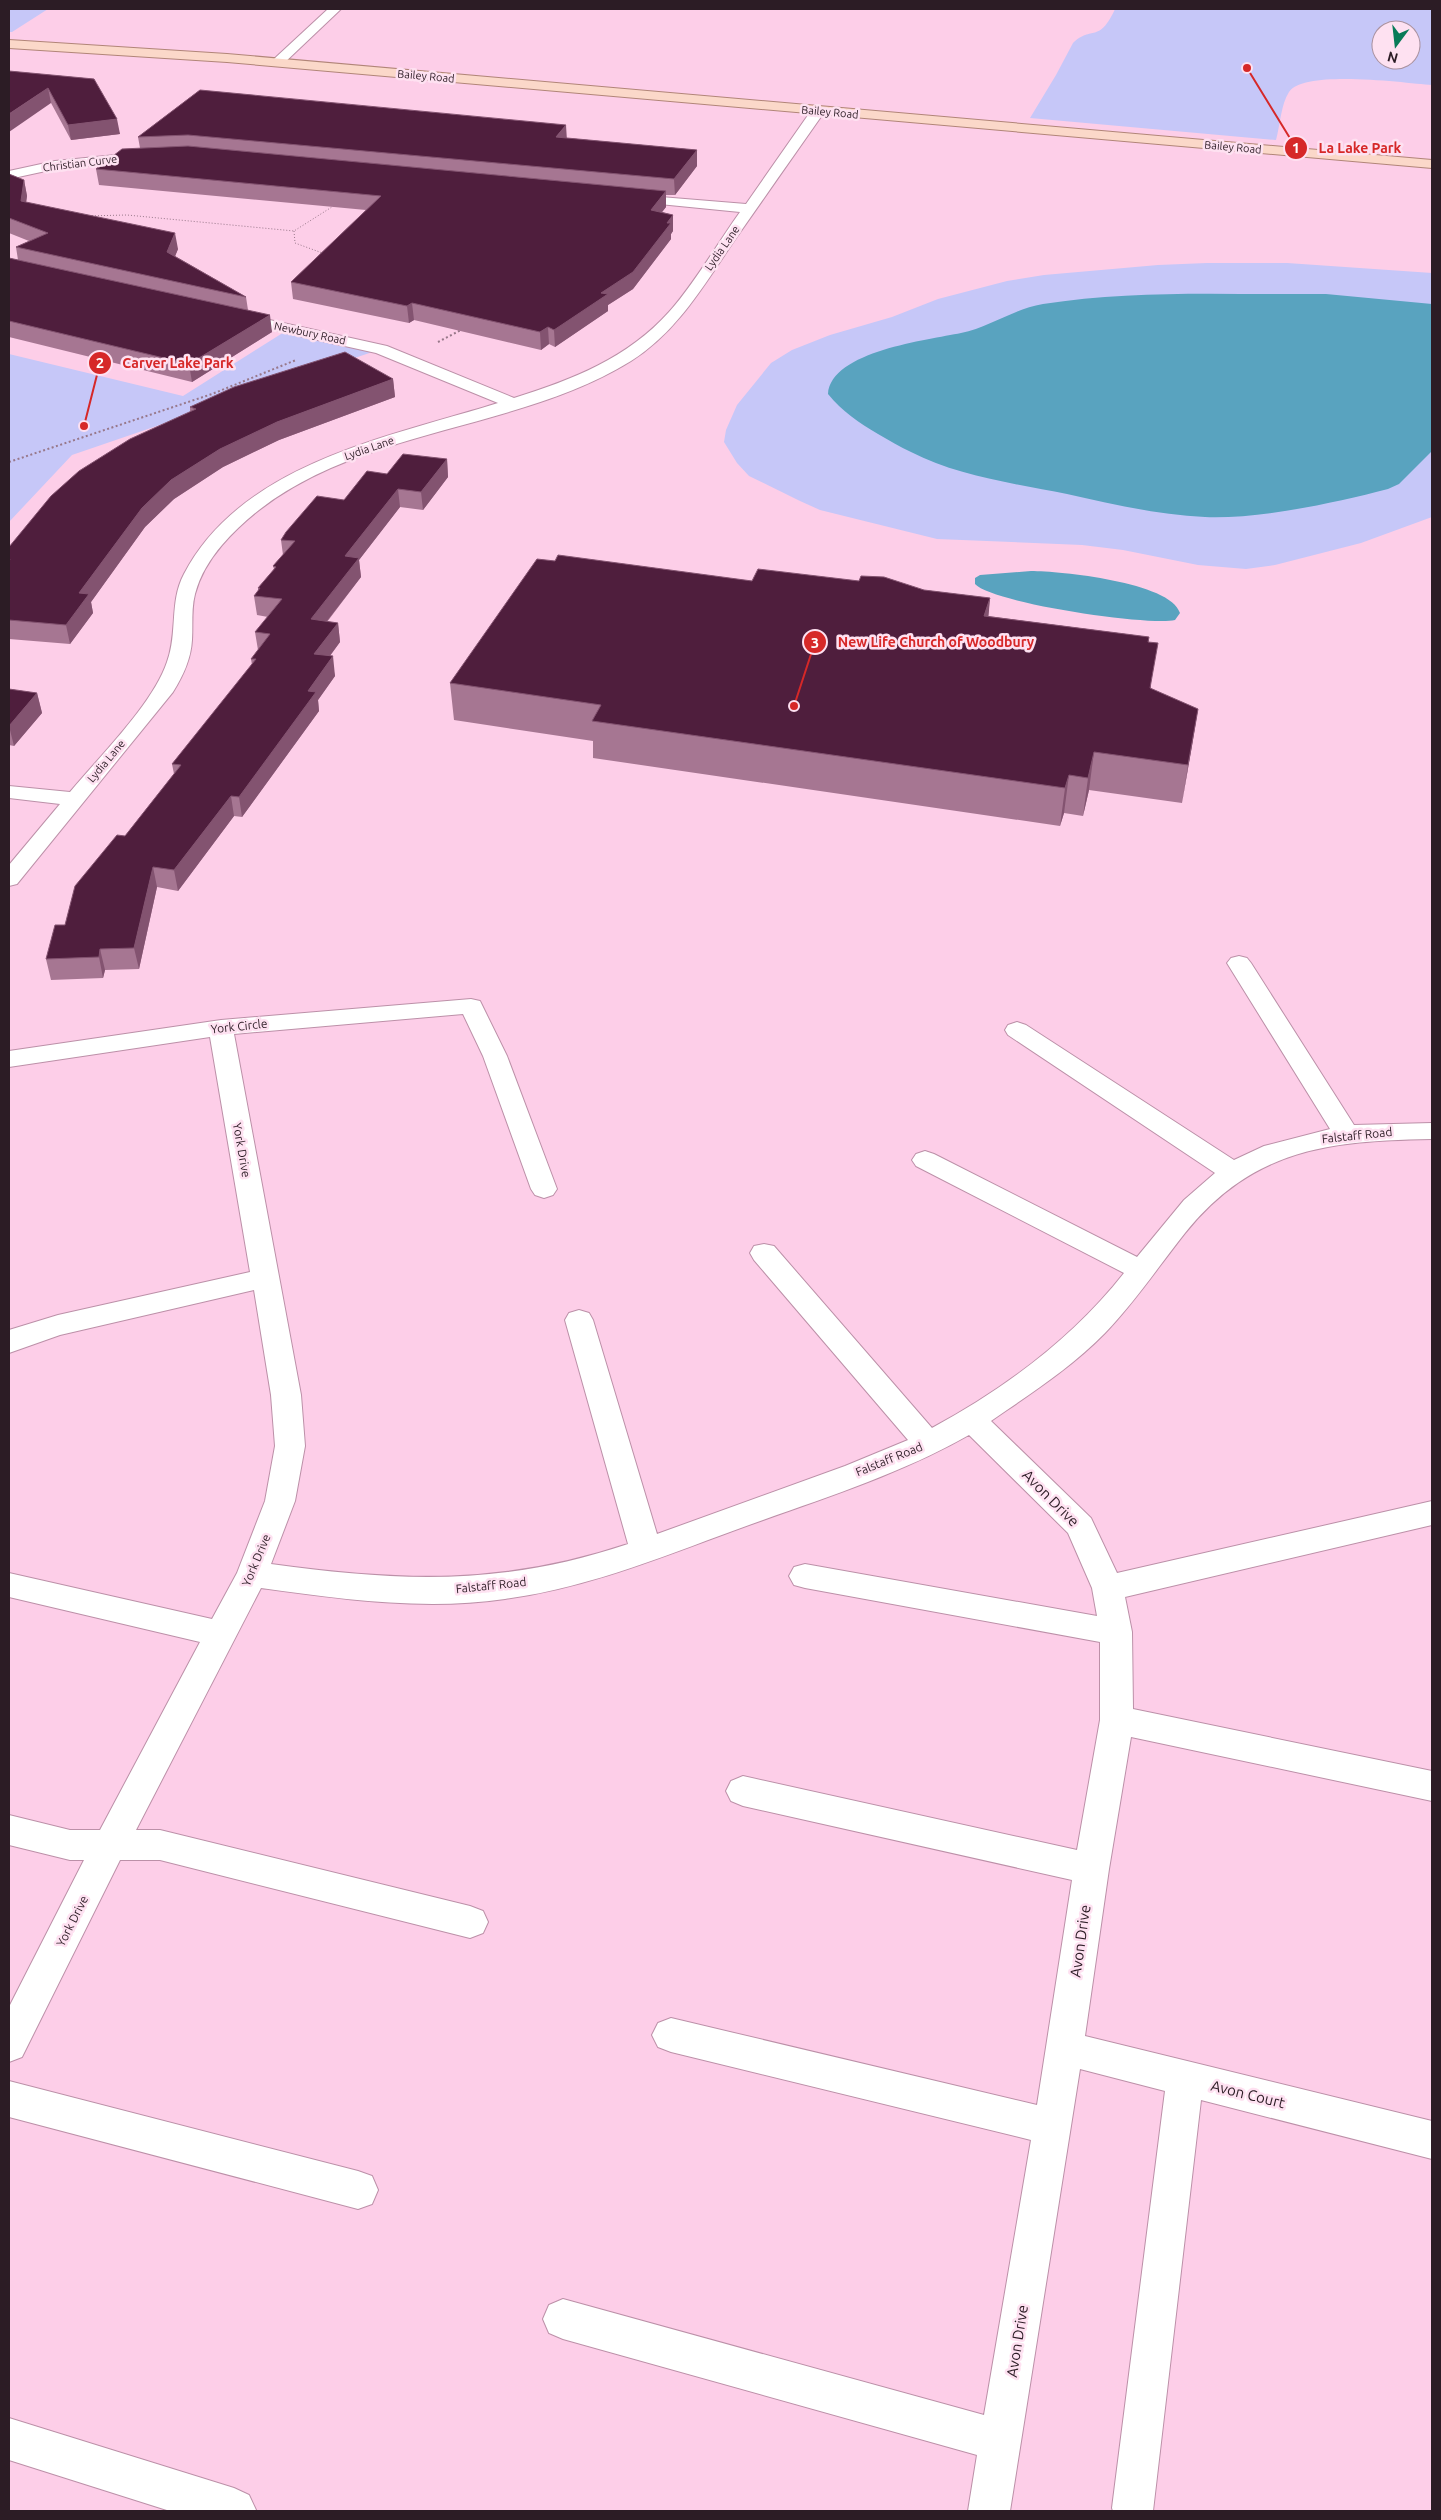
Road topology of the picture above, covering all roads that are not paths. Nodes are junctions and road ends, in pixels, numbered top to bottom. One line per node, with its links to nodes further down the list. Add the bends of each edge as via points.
1 (335, 9): 5 (street)
2 (9, 32): 4 (main road, Bailey Road, via 106,41)
3 (9, 44): 4 (main road, Bailey Road)
4 (227, 58): 5 (main road, Bailey Road)
5 (278, 62): 6 (main road, Bailey Road)
6 (818, 111): 8 (main road, Bailey Road); 11 (street, Lydia Lane)
7 (163, 156): 9 (street, Christian Curve, via 88,161)
8 (1432, 164)
9 (9, 175)
10 (616, 196): 11 (street)
11 (750, 209): 13 (street, Lydia Lane, via 676,314 648,344 602,371)
12 (221, 314): 13 (street, Newbury Road, via 381,349)
13 (515, 404): 15 (street, Lydia Lane, via 332,462 275,491 236,521 212,545 189,584 183,605 180,652 176,669 166,687)
14 (9, 792): 15 (street)
15 (75, 799): 16 (street, Lydia Lane)
16 (9, 879)
17 (1239, 963): 22 (street)
18 (220, 1028): 20 (street, York Circle); 25 (street, York Circle, via 471,1006 495,1056); 28 (street, York Drive)
19 (1017, 1030): 24 (street)
20 (9, 1059)
21 (1432, 1132): 22 (street, Falstaff Road)
22 (1346, 1133): 24 (street, Falstaff Road, via 1305,1141 1270,1153)
23 (925, 1160): 27 (street)
24 (1233, 1172): 27 (street, Falstaff Road, via 1194,1205)
25 (544, 1189)
26 (764, 1253): 32 (street)
27 (1142, 1271): 31 (street, Falstaff Road, via 1061,1357)
28 (265, 1278): 30 (street, via 58,1325); 35 (street, York Drive, via 286,1396 290,1446 280,1501)
29 (579, 1320): 34 (street)
30 (9, 1343)
31 (971, 1419): 32 (street, Falstaff Road); 38 (street, Avon Drive, via 1080,1526)
32 (928, 1443): 34 (street, Falstaff Road, via 875,1466)
33 (1432, 1513): 38 (street)
34 (646, 1551): 35 (street, Falstaff Road, via 574,1573 502,1587 430,1590 352,1588)
35 (252, 1574): 40 (street, York Drive)
36 (805, 1576): 39 (street)
37 (9, 1585): 40 (street)
38 (1108, 1588): 39 (street, Avon Drive)
39 (1116, 1632): 41 (street, Avon Drive)
40 (220, 1634): 45 (street, York Drive)
41 (1117, 1720): 42 (street); 46 (street, Avon Drive)
42 (1432, 1786)
43 (743, 1791): 46 (street)
44 (9, 1830): 45 (street, via 70,1845)
45 (110, 1845): 47 (street, via 160,1845); 49 (street, York Drive)
46 (1091, 1869): 50 (street, Avon Drive)
47 (470, 1922)
48 (671, 2035): 53 (street)
49 (9, 2045)
50 (1065, 2048): 51 (street, Avon Court); 53 (street, Avon Drive)
51 (1185, 2078): 54 (street, Avon Court); 59 (street)
52 (9, 2099): 55 (street)
53 (1052, 2127): 58 (street, Avon Drive)
54 (1432, 2140)
55 (358, 2190)
56 (563, 2320): 58 (street)
57 (9, 2439): 60 (street)
58 (1000, 2440): 61 (street, Avon Drive)
59 (1132, 2508)
60 (234, 2510)
61 (989, 2511)

